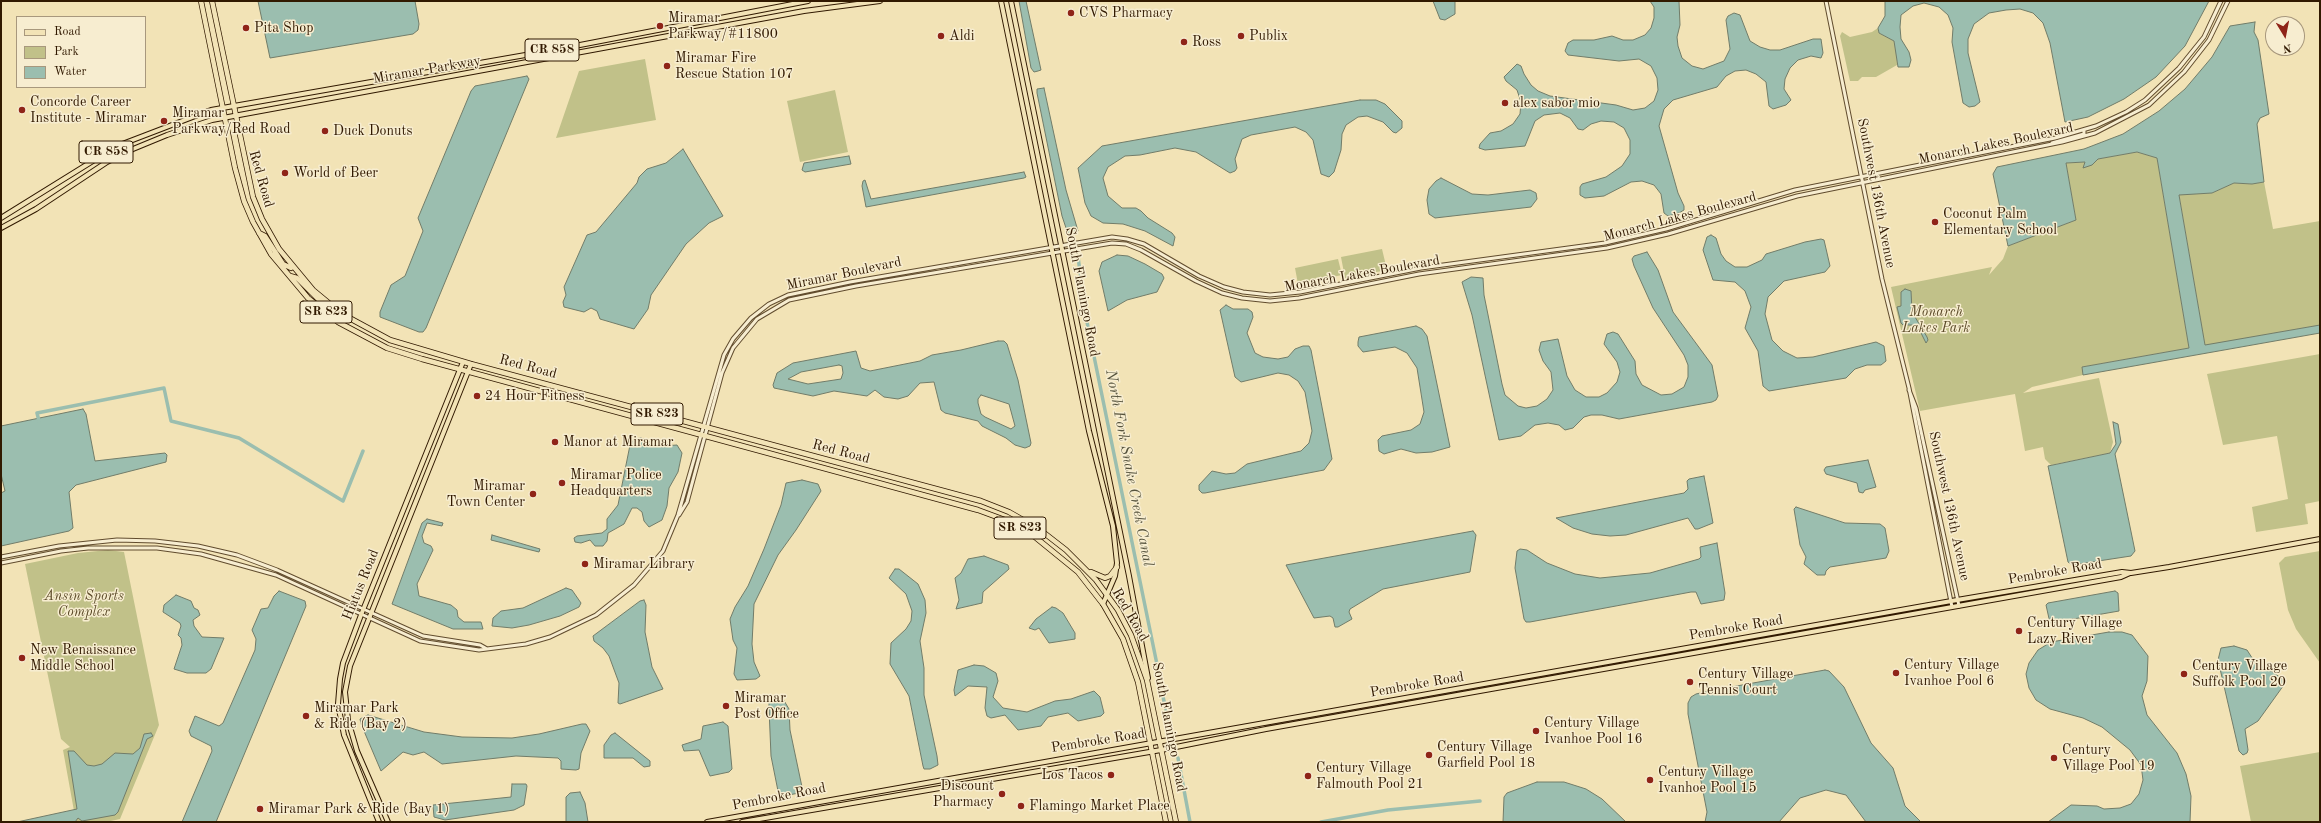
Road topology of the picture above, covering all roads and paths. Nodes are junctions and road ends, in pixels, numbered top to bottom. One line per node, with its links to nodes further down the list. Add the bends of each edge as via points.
1 (201, 1): 11 (highway, Red Road / SR 823)
2 (212, 1): 10 (highway, Red Road / SR 823)
3 (808, 1): 10 (main road, Miramar Parkway / CR 858, via 554,50)
4 (880, 1): 12 (main road, Miramar Parkway / CR 858, via 804,11)
5 (1001, 1): 24 (main road, South Flamingo Road)
6 (1011, 1): 23 (main road, South Flamingo Road)
7 (1826, 1): 18 (street, Southwest 136th Avenue)
8 (2221, 1): 14 (street, Monarch Lakes Boulevard, via 2195,50 2161,86 2126,112)
9 (2228, 1): 16 (street, Monarch Lakes Boulevard, via 2200,53 2184,72 2149,104 2100,131)
10 (232, 106): 11 (main road, Miramar Parkway / CR 858); 12 (highway, Red Road / SR 823)
11 (223, 108): 13 (highway, Red Road / SR 823); 15 (main road, Miramar Parkway / CR 858, via 181,120)
12 (234, 116): 13 (main road, Miramar Parkway / CR 858); 27 (highway, Red Road / SR 823, via 253,197 283,256)
13 (225, 118): 17 (main road, Miramar Parkway / CR 858, via 167,134); 22 (highway, Red Road / SR 823, via 240,187)
14 (2084, 130): 16 (street, via 2084,134); 18 (street, Monarch Lakes Boulevard)
15 (136, 138): 17 (main road); 20 (main road, Miramar Parkway / CR 858, via 94,158)
16 (2049, 145): 19 (street, Monarch Lakes Boulevard)
17 (140, 146): 21 (main road, Miramar Parkway / CR 858, via 107,162 36,209)
18 (1862, 177): 19 (street, Southwest 136th Avenue); 23 (street, Monarch Lakes Boulevard, via 1794,190 1666,228 1605,243 1420,268 1300,292 1270,295 1224,288 1144,244 1127,239 1097,238)
19 (1863, 182): 25 (street, Monarch Lakes Boulevard, via 1797,196 1668,234 1607,248 1419,274 1299,298 1270,301 1222,293 1126,244 1112,243); 34 (street, Southwest 136th Avenue, via 1882,279)
20 (1, 218)
21 (1, 228)
22 (259, 233): 27 (highway, via 265,236 283,264); 28 (highway, Red Road / SR 823)
23 (1061, 244): 24 (street, Miramar Boulevard); 25 (main road, South Flamingo Road)
24 (1051, 247): 26 (main road, South Flamingo Road); 35 (street, Miramar Boulevard, via 806,290 776,300 751,318 733,339 717,375)
25 (1062, 251): 26 (street, Miramar Boulevard); 54 (main road, South Flamingo Road, via 1138,619)
26 (1052, 252): 35 (street, Miramar Boulevard, via 807,295 778,305 757,319 733,348 722,373); 40 (main road, South Flamingo Road, via 1089,431 1111,514)
27 (296, 271): 29 (highway, Red Road / SR 823)
28 (289, 276): 29 (highway, via 297,278 318,299); 32 (highway, Red Road / SR 823, via 308,298 338,322 366,338 409,355)
29 (327, 302): 30 (highway, Red Road / SR 823, via 342,314 390,340)
30 (463, 362): 31 (highway, Red Road / SR 823); 32 (main road, Hiatus Road)
31 (471, 364): 33 (main road, Hiatus Road); 35 (highway, Red Road / SR 823)
32 (461, 369): 33 (highway, Red Road / SR 823); 49 (main road, Hiatus Road)
33 (468, 372): 36 (highway, Red Road / SR 823); 50 (main road, Hiatus Road)
34 (1908, 388): 44 (street, Southwest 136th Avenue, via 1916,408); 45 (street, Southwest 136th Avenue)
35 (706, 427): 36 (street, Miramar Boulevard); 41 (highway, Red Road / SR 823, via 981,501 1009,512 1039,529)
36 (703, 435): 46 (highway, Red Road / SR 823, via 913,491 1005,520 1035,537 1061,557 1078,572); 53 (street, Miramar Boulevard, via 669,541 651,567 596,615 550,637 505,648)
37 (2320, 539): 42 (main road, Pembroke Road)
38 (1, 557): 49 (street, Miramar Boulevard, via 59,546 117,540 155,541 200,547 277,570)
39 (1, 563): 51 (street, Miramar Boulevard, via 88,548 157,548 201,554 276,575)
40 (1117, 567): 41 (highway, via 1105,578); 43 (main road, South Flamingo Road)
41 (1087, 570): 43 (highway, Red Road / SR 823)
42 (2131, 573): 44 (main road, Pembroke Road, via 2122,572); 47 (main road, Pembroke Road, via 2121,577)
43 (1106, 593): 46 (main road, South Flamingo Road); 54 (highway, Red Road / SR 823, via 1123,619 1138,651)
44 (1957, 600): 45 (main road, Pembroke Road); 47 (street, Southwest 136th Avenue)
45 (1951, 602): 48 (street, Southwest 136th Avenue); 56 (main road, Pembroke Road)
46 (1103, 604): 55 (highway, Red Road / SR 823, via 1129,654)
47 (1959, 606): 48 (main road, Pembroke Road)
48 (1952, 607): 57 (main road, Pembroke Road)
49 (364, 609): 50 (street, Miramar Boulevard); 51 (main road, Hiatus Road)
50 (372, 613): 52 (main road, Hiatus Road); 53 (street, Miramar Boulevard, via 423,636 480,645)
51 (361, 615): 52 (street, Miramar Boulevard); 59 (main road, Hiatus Road, via 343,663 338,691 340,719)
52 (369, 619): 53 (street, Miramar Boulevard, via 426,643); 58 (main road, Hiatus Road, via 350,666 345,692)
53 (487, 649)
54 (1150, 691): 60 (highway, South Flamingo Road / SR 823)
55 (1144, 713): 61 (highway, South Flamingo Road / SR 823)
56 (1286, 719): 57 (street); 60 (main road, Pembroke Road)
57 (1287, 725): 62 (main road, Pembroke Road)
58 (353, 737): 59 (main road); 65 (main road, Hiatus Road)
59 (346, 740): 64 (main road, Hiatus Road)
60 (1160, 742): 61 (main road, Pembroke Road); 62 (highway, South Flamingo Road / SR 823)
61 (1150, 744): 63 (highway, South Flamingo Road / SR 823); 66 (main road, Pembroke Road)
62 (1161, 750): 63 (main road, Pembroke Road); 69 (highway, South Flamingo Road / SR 823)
63 (1152, 751): 67 (main road, Pembroke Road); 68 (highway, South Flamingo Road / SR 823)
64 (379, 822)
65 (388, 822)
66 (707, 822)
67 (742, 822)
68 (1166, 822)
69 (1176, 822)

